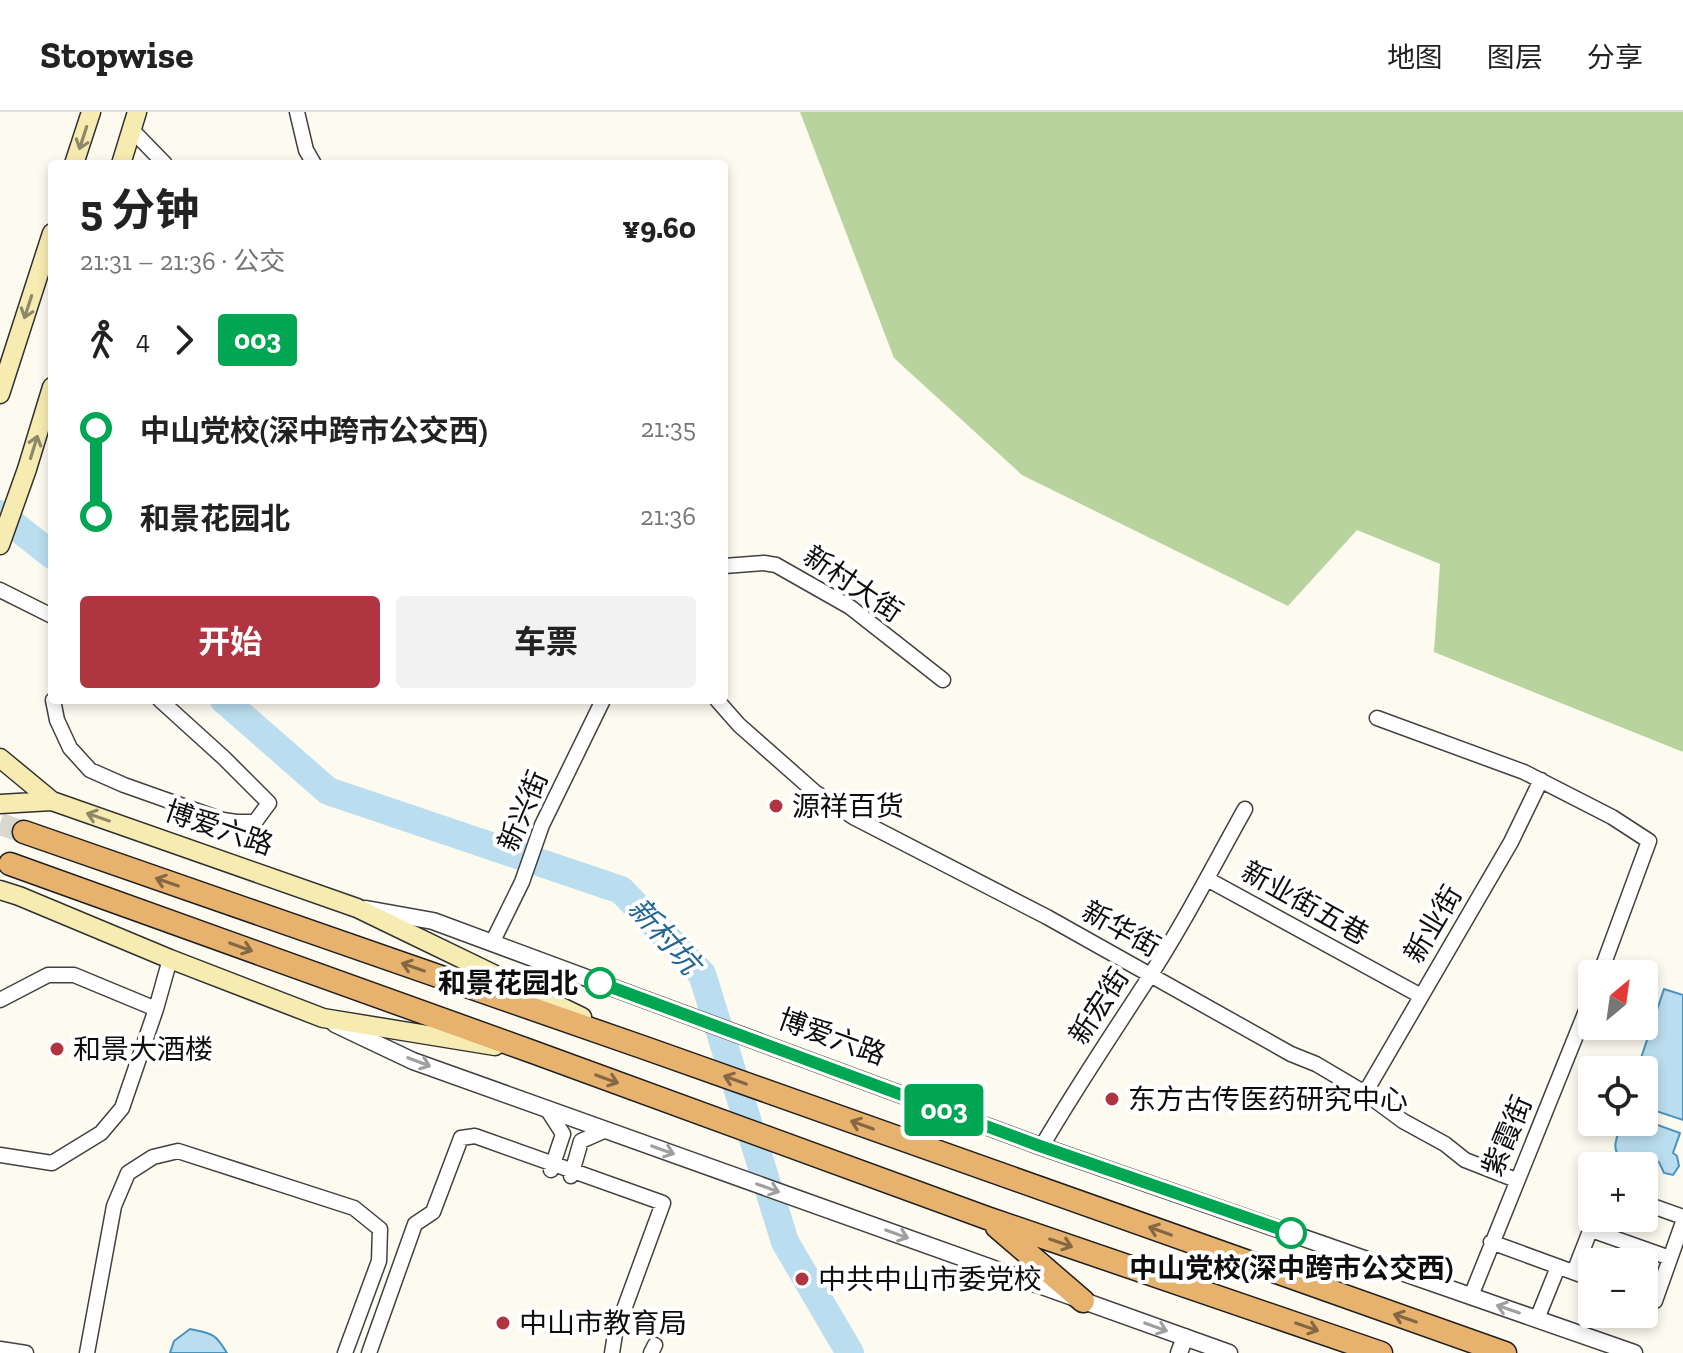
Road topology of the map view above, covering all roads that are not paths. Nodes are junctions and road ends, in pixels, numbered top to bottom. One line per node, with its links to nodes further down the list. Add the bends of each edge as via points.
1 (91, 112): 4 (main road, one-way to 4)
2 (297, 112): 7 (street)
3 (134, 121): 5 (main road); 6 (street)
4 (75, 160)
5 (122, 160)
6 (162, 160)
7 (312, 160)
8 (48, 245): 9 (main road, one-way to 9)
9 (0, 394)
10 (48, 399): 11 (main road, one-way to 10)
11 (1, 542)
12 (728, 566): 15 (street, 新村大街, via 776,565 850,607)
13 (0, 590): 14 (street)
14 (48, 614)
15 (943, 680)
16 (54, 704): 17 (street, via 70,748 90,770 223,820 255,822 269,803)
17 (165, 704)
18 (601, 704): 32 (street, 新兴街)
19 (721, 704): 35 (street, 新华街, via 816,793 855,818)
20 (1377, 718): 22 (street)
21 (0, 758): 23 (main road)
22 (1541, 780): 34 (street, via 1649,841); 36 (street, 新业街)
23 (52, 801): 24 (main road); 31 (main road, 博爱六路, one-way to 23)
24 (0, 804)
25 (1245, 809): 28 (street, 新宏街)
26 (24, 832): 41 (highway, one-way to 26)
27 (5, 874): 30 (main road); 42 (highway, one-way to 42)
28 (1207, 879): 35 (street, 新宏街); 36 (street, 新业街五巷)
29 (0, 890): 30 (main road)
30 (9, 898): 33 (main road)
31 (357, 908): 32 (street, 博爱六路, via 433,921); 41 (main road)
32 (492, 943): 46 (street, 博爱六路)
33 (170, 959): 38 (street); 39 (main road)
34 (1605, 960)
35 (1150, 975): 43 (street, 新华街); 46 (street, 新宏街)
36 (1421, 996): 43 (street, 新业街)
37 (0, 1000): 38 (street, via 48,975 74,975)
38 (156, 1009): 47 (street, via 122,1108 101,1133 52,1163)
39 (323, 1018): 42 (main road); 44 (street, one-way to 44, via 413,1061)
40 (1578, 1030): 50 (street, 紫霞街)
41 (645, 1048): 74 (highway, one-way to 41)
42 (533, 1052): 52 (highway, one-way to 52)
43 (1365, 1093): 50 (street, 新华街, via 1465,1160)
44 (547, 1109): 45 (street); 48 (street, via 563,1134)
45 (606, 1130): 49 (street, via 581,1141); 63 (street, one-way to 63)
46 (1042, 1146): 62 (street, 博爱六路)
47 (0, 1155)
48 (552, 1167): 49 (street); 70 (street, via 475,1136 461,1138 433,1212 415,1224)
49 (571, 1173): 71 (street, via 663,1203)
50 (1516, 1180): 56 (street, 紫霞街)
51 (1658, 1209): 53 (street)
52 (987, 1218): 63 (highway); 73 (highway, one-way to 73)
53 (1683, 1219): 57 (street)
54 (1590, 1232): 59 (street)
55 (1611, 1232): 57 (street)
56 (1491, 1242): 58 (street); 62 (street, 紫霞街)
57 (1670, 1258): 61 (street)
58 (1558, 1267): 59 (street); 64 (street)
59 (1574, 1272): 60 (street)
60 (1578, 1274)
61 (1658, 1292)
62 (1471, 1296): 64 (street, 博爱六路, one-way to 62)
63 (1083, 1301): 65 (street, one-way to 65)
64 (1537, 1319): 75 (street, 博爱六路)
65 (1182, 1345): 72 (street)
66 (0, 1349): 67 (street)
67 (26, 1353)
68 (87, 1353): 69 (street, via 114,1206 128,1173 153,1157 178,1151 354,1208 380,1229 379,1261)
69 (345, 1353)
70 (371, 1353)
71 (609, 1353)
72 (1229, 1353)
73 (1381, 1353)
74 (1505, 1353)
75 (1634, 1353)

